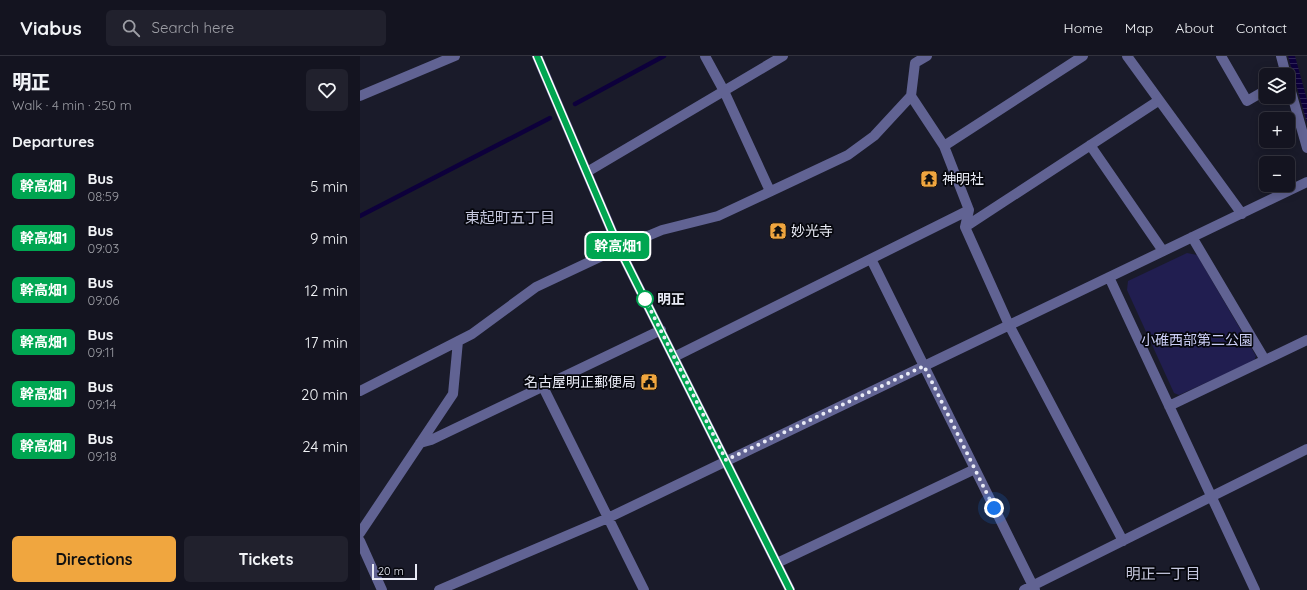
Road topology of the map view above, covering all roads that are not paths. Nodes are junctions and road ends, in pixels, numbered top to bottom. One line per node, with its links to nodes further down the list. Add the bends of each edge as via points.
1 (454, 56): 14 (street)
2 (537, 56): 21 (street)
3 (705, 56): 12 (street)
4 (783, 56): 12 (street)
5 (927, 56): 10 (street)
6 (1083, 56): 19 (street)
7 (1127, 56): 16 (street)
8 (1221, 56): 13 (street, via 1247,101)
9 (1281, 56): 11 (street)
10 (912, 59): 15 (street)
11 (1284, 68)
12 (724, 91): 21 (street); 23 (street)
13 (1259, 94)
14 (360, 96)
15 (911, 96): 19 (street); 23 (street, via 874,136 848,155)
16 (1158, 101): 18 (street); 25 (street)
17 (1295, 104): 20 (street)
18 (1090, 145): 26 (street); 29 (street)
19 (944, 146): 24 (street)
20 (1307, 148)
21 (587, 172): 28 (street)
22 (1307, 182): 25 (street)
23 (770, 191): 28 (street, via 718,216 662,230)
24 (969, 210): 26 (street); 30 (street)
25 (1242, 214): 27 (street)
26 (965, 227): 32 (street)
27 (1192, 237): 29 (street); 37 (street)
28 (619, 248): 33 (street); 35 (street, via 536,287 472,334)
29 (1163, 251): 31 (street)
30 (871, 259): 36 (street); 38 (street)
31 (1109, 277): 32 (street); 41 (street)
32 (1009, 325): 38 (street); 50 (street)
33 (661, 330): 36 (street); 39 (street)
34 (1307, 340): 37 (street)
35 (458, 341): 40 (street); 42 (street, via 452,394)
36 (674, 357): 44 (street)
37 (1265, 360): 41 (street)
38 (924, 366): 44 (street); 45 (street)
39 (543, 387): 42 (street); 47 (street)
40 (360, 391)
41 (1169, 406): 46 (street)
42 (420, 443): 48 (street)
43 (1307, 449): 46 (street)
44 (726, 460): 47 (street); 51 (street)
45 (975, 469): 51 (street); 52 (street)
46 (1211, 497): 50 (street); 57 (street)
47 (608, 518): 54 (street); 55 (street)
48 (360, 533)
49 (360, 541): 53 (street)
50 (1123, 541): 52 (street)
51 (777, 563): 56 (street)
52 (1031, 589)
53 (382, 590)
54 (439, 590)
55 (644, 590)
56 (790, 590)
57 (1255, 590)

